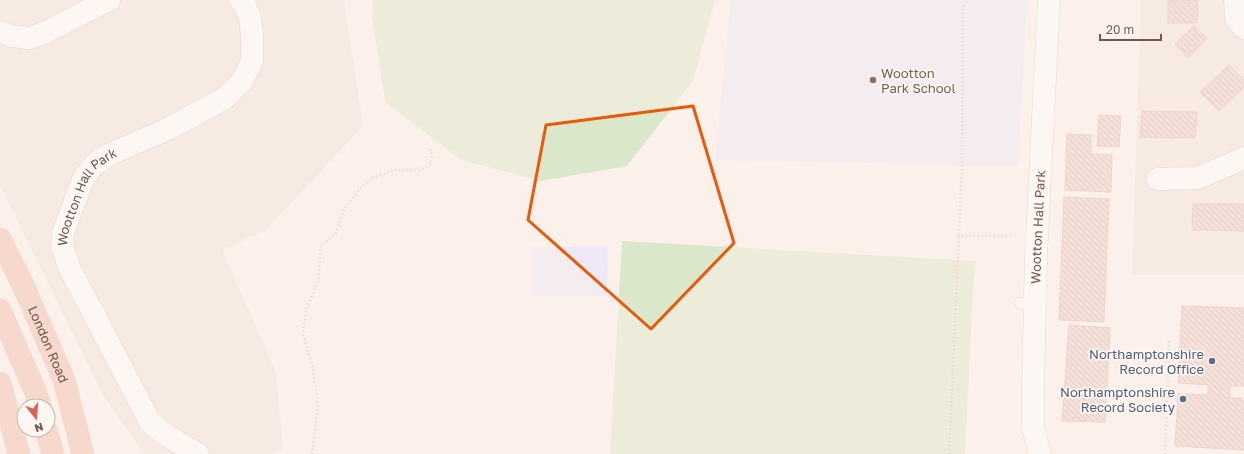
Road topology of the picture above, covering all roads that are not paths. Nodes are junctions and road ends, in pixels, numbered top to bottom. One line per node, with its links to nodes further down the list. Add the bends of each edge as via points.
1 (109, 0): 6 (street, via 29,38)
2 (240, 0): 19 (street, Wootton Hall Park, via 250,18 252,36 252,61 242,82 225,98 170,128 110,154 95,164 84,176 63,233 62,246 69,267 138,403 150,422)
3 (1049, 0): 20 (street, Wootton Hall Park, via 1036,256 1027,303 1033,428)
4 (1235, 0): 5 (street, via 1236,18)
5 (1244, 28)
6 (0, 32)
7 (1244, 158): 8 (street, via 1198,178)
8 (1157, 179)
9 (0, 239): 11 (highway, London Road)
10 (0, 310): 13 (highway)
11 (64, 380): 17 (highway, London Road); 18 (highway)
12 (0, 383): 15 (highway)
13 (38, 398)
14 (48, 438): 16 (highway)
15 (19, 454)
16 (53, 454)
17 (84, 454)
18 (95, 454)
19 (198, 454)
20 (1040, 454)

